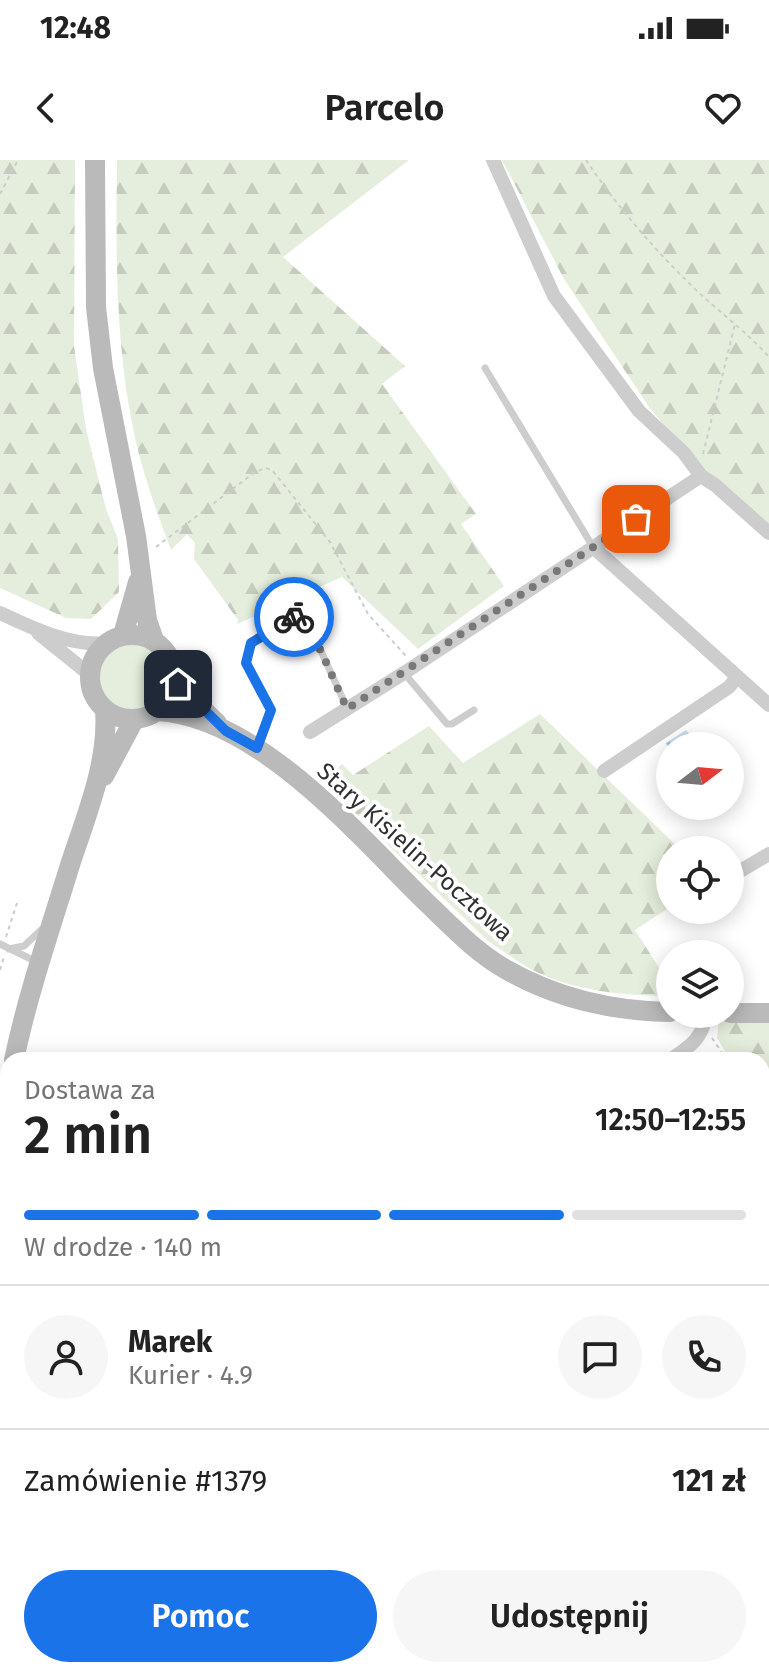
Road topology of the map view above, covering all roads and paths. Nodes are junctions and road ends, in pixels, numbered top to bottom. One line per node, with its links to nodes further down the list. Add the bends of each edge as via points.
1 (18, 160): 5 (path)
2 (95, 160): 12 (main road, via 96,307)
3 (493, 160): 9 (street, via 554,296 639,411)
4 (586, 160): 6 (path, via 610,197 691,285)
5 (0, 194)
6 (735, 323): 7 (path); 9 (path)
7 (769, 357)
8 (485, 368): 11 (lane)
9 (701, 476): 10 (street); 11 (street)
10 (769, 533)
11 (593, 547): 18 (street); 21 (street)
12 (138, 551): 13 (main road); 18 (path, via 160,546 255,472 272,470 330,542 368,614)
13 (140, 574): 16 (main road); 17 (main road)
14 (0, 613): 15 (street)
15 (31, 628): 16 (street, via 84,643); 19 (street)
16 (115, 639): 17 (main road, via 137,634); 19 (main road, via 93,658)
17 (154, 640): 20 (main road, via 170,657)
18 (410, 669): 23 (street); 25 (lane, via 447,724)
19 (89, 674): 24 (main road, via 92,692)
20 (174, 677): 26 (main road, via 166,703); 28 (main road, Stary Kisielin-Pocztowa)
21 (737, 677): 22 (street); 31 (street)
22 (769, 705)
23 (347, 709): 29 (street); 30 (lane, via 309,630 294,617 251,643 246,663 271,710)
24 (105, 710): 27 (main road); 32 (main road)
25 (474, 710)
26 (157, 711): 27 (main road); 28 (main road, Stary Kisielin-Pocztowa)
27 (134, 720): 32 (main road)
28 (226, 731): 30 (main road, Stary Kisielin-Pocztowa)
29 (310, 732)
30 (257, 748): 40 (main road, Stary Kisielin-Pocztowa, via 332,809 464,938 506,969 586,1002)
31 (604, 771)
32 (93, 797): 36 (main road)
33 (769, 854): 34 (street)
34 (744, 869)
35 (17, 903): 37 (path)
36 (57, 907): 37 (lane, via 31,942); 38 (main road)
37 (5, 947): 38 (lane); 39 (path)
38 (39, 963): 44 (main road)
39 (0, 970)
40 (656, 1011)
41 (744, 1013): 42 (main road)
42 (769, 1013)
43 (703, 1029): 45 (street); 46 (path)
44 (16, 1052)
45 (682, 1052)
46 (722, 1052)

